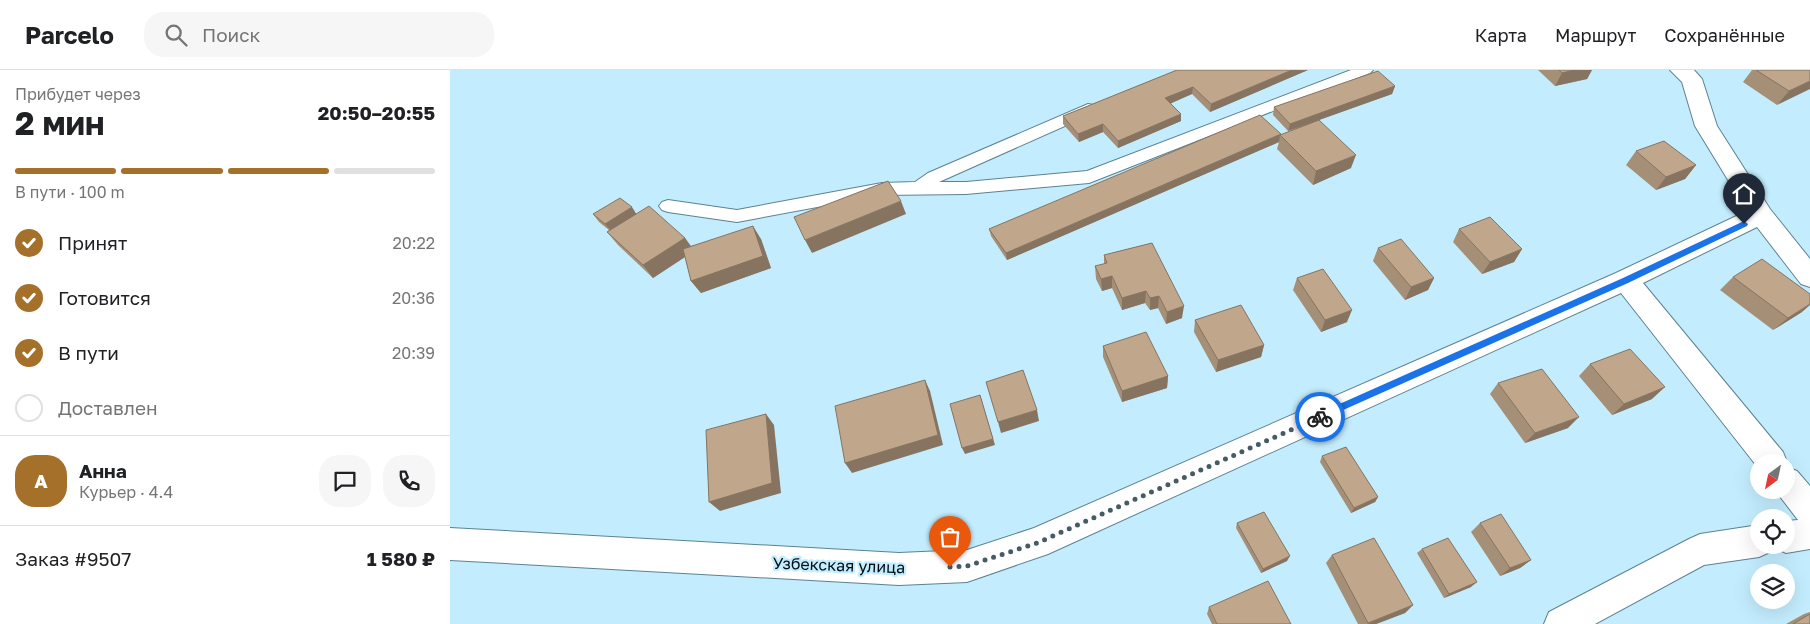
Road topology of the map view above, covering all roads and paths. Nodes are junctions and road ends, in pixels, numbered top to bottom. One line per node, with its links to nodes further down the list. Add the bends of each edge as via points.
1 (1365, 70): 4 (lane, via 1089,178 966,188)
2 (1694, 73): 6 (street, via 1706,126)
3 (1100, 104): 4 (lane, via 934,177)
4 (921, 187): 5 (lane, via 882,188 736,216)
5 (668, 206)
6 (1761, 216): 7 (street); 8 (street, Узбекская улица)
7 (1810, 277)
8 (1625, 280): 9 (street); 15 (street, Узбекская улица, via 1037,543 967,566 899,569)
9 (1766, 454)
10 (1795, 492): 11 (street)
11 (1810, 510)
12 (1810, 534): 13 (street)
13 (1795, 536)
14 (1750, 542): 16 (street, via 1700,550)
15 (462, 546)
16 (1561, 624)

